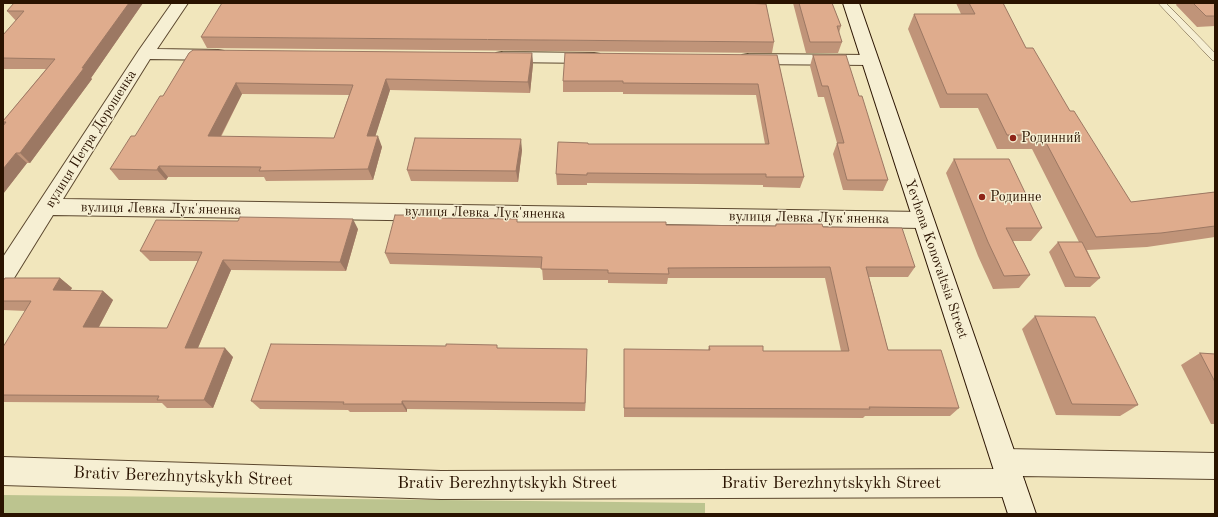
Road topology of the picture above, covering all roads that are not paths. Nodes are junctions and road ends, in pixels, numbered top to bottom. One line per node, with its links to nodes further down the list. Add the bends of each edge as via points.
1 (180, 3): 4 (street, вулиця Петра Дорошенка)
2 (851, 3): 10 (street, Yevhena Konovaltsia Street)
3 (1162, 3): 8 (lane)
4 (145, 54): 5 (street); 11 (street, вулиця Петра Дорошенка)
5 (232, 55)
6 (487, 57): 7 (street)
7 (607, 58)
8 (1215, 58)
9 (734, 59): 10 (street)
10 (869, 60): 12 (street, Yevhena Konovaltsia Street)
11 (48, 207): 12 (street, вулиця Левка Лук'яненка); 13 (street, вулиця Петра Дорошенка)
12 (922, 220): 16 (street, Yevhena Konovaltsia Street)
13 (3, 276)
14 (1215, 466): 16 (street, Brativ Berezhnytskykh Street)
15 (3, 472): 16 (street, Brativ Berezhnytskykh Street, via 441,485)
16 (1008, 472): 17 (street, Yevhena Konovaltsia Street)
17 (1022, 514)

